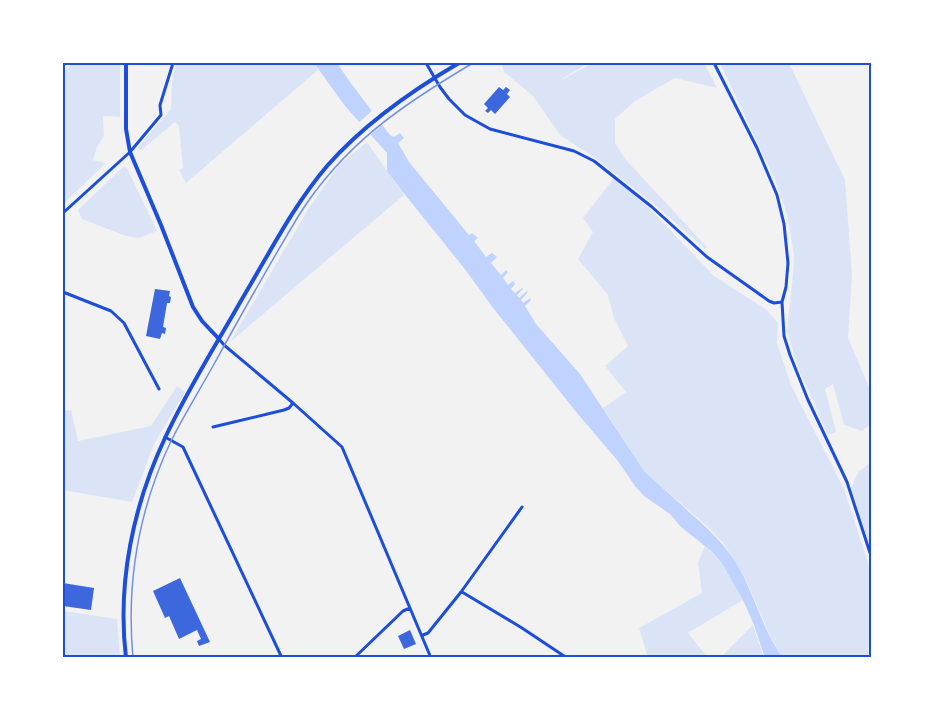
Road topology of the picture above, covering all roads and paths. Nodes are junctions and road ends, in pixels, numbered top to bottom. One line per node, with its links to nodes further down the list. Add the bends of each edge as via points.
1 (126, 63): 7 (street)
2 (173, 63): 7 (street, via 160,105 161,115)
3 (426, 63): 6 (street)
4 (459, 63): 6 (street)
5 (714, 63): 10 (street, via 777,195 788,263)
6 (435, 78): 10 (street, via 449,99 478,123 574,151 594,161 706,257 769,301); 11 (street, via 371,124 314,182)
7 (130, 152): 8 (street); 11 (street, via 196,312)
8 (63, 213)
9 (63, 292): 12 (street, via 111,311 124,323)
10 (782, 302): 17 (street, via 784,336 790,355 847,482)
11 (219, 339): 13 (street); 15 (street)
12 (159, 389)
13 (293, 403): 14 (street, via 284,410); 19 (street, via 342,447)
14 (213, 428)
15 (165, 437): 21 (street, via 128,553 123,605); 22 (street, via 183,447)
16 (522, 507): 18 (street)
17 (872, 559)
18 (461, 592): 20 (street); 25 (street)
19 (410, 608): 20 (street); 23 (street)
20 (423, 635): 24 (street)
21 (126, 658)
22 (282, 658)
23 (354, 658)
24 (432, 658)
25 (567, 658)

